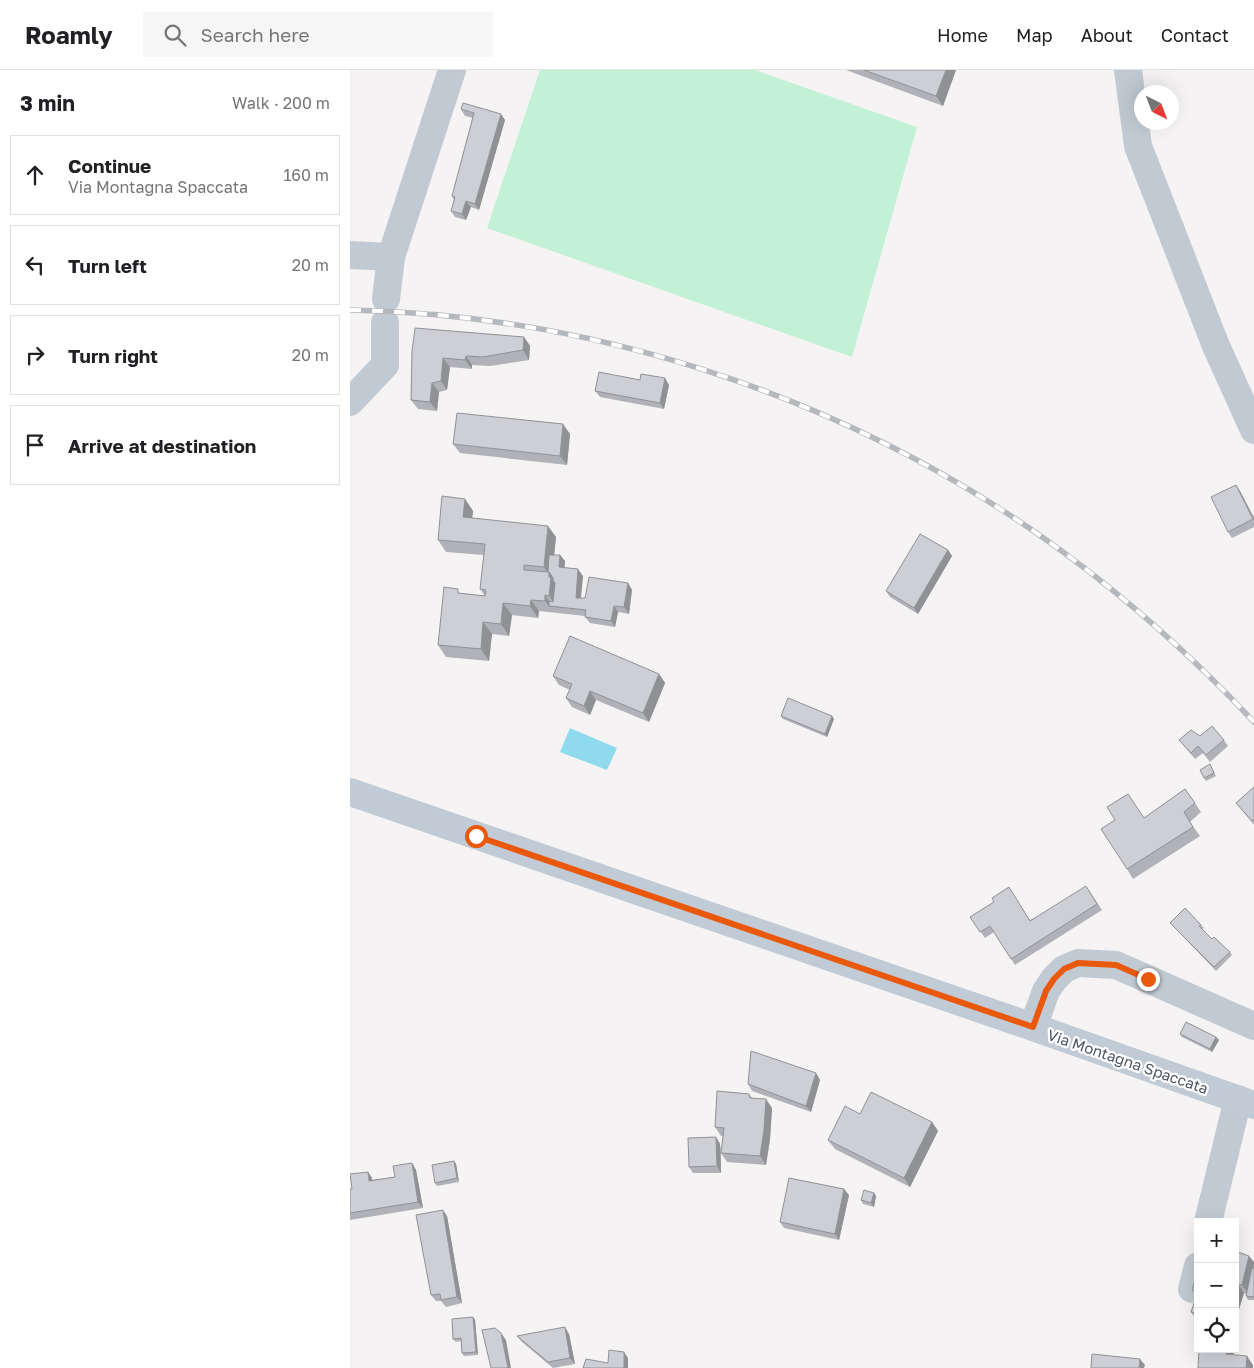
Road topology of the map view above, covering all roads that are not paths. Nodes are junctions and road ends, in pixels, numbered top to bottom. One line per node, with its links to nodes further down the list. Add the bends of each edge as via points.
1 (452, 70): 4 (street)
2 (1128, 70): 6 (street, via 1138,146 1216,346)
3 (350, 255): 4 (street)
4 (391, 257): 5 (street, via 385,365)
5 (350, 402)
6 (1254, 430)
7 (350, 792): 9 (main road, Via Montagna Spaccata)
8 (1254, 1026): 9 (street, via 1116,965 1078,963 1064,969 1054,979 1046,991)
9 (1033, 1027): 10 (main road, Via Montagna Spaccata)
10 (1246, 1102): 11 (street)
11 (1209, 1218)

